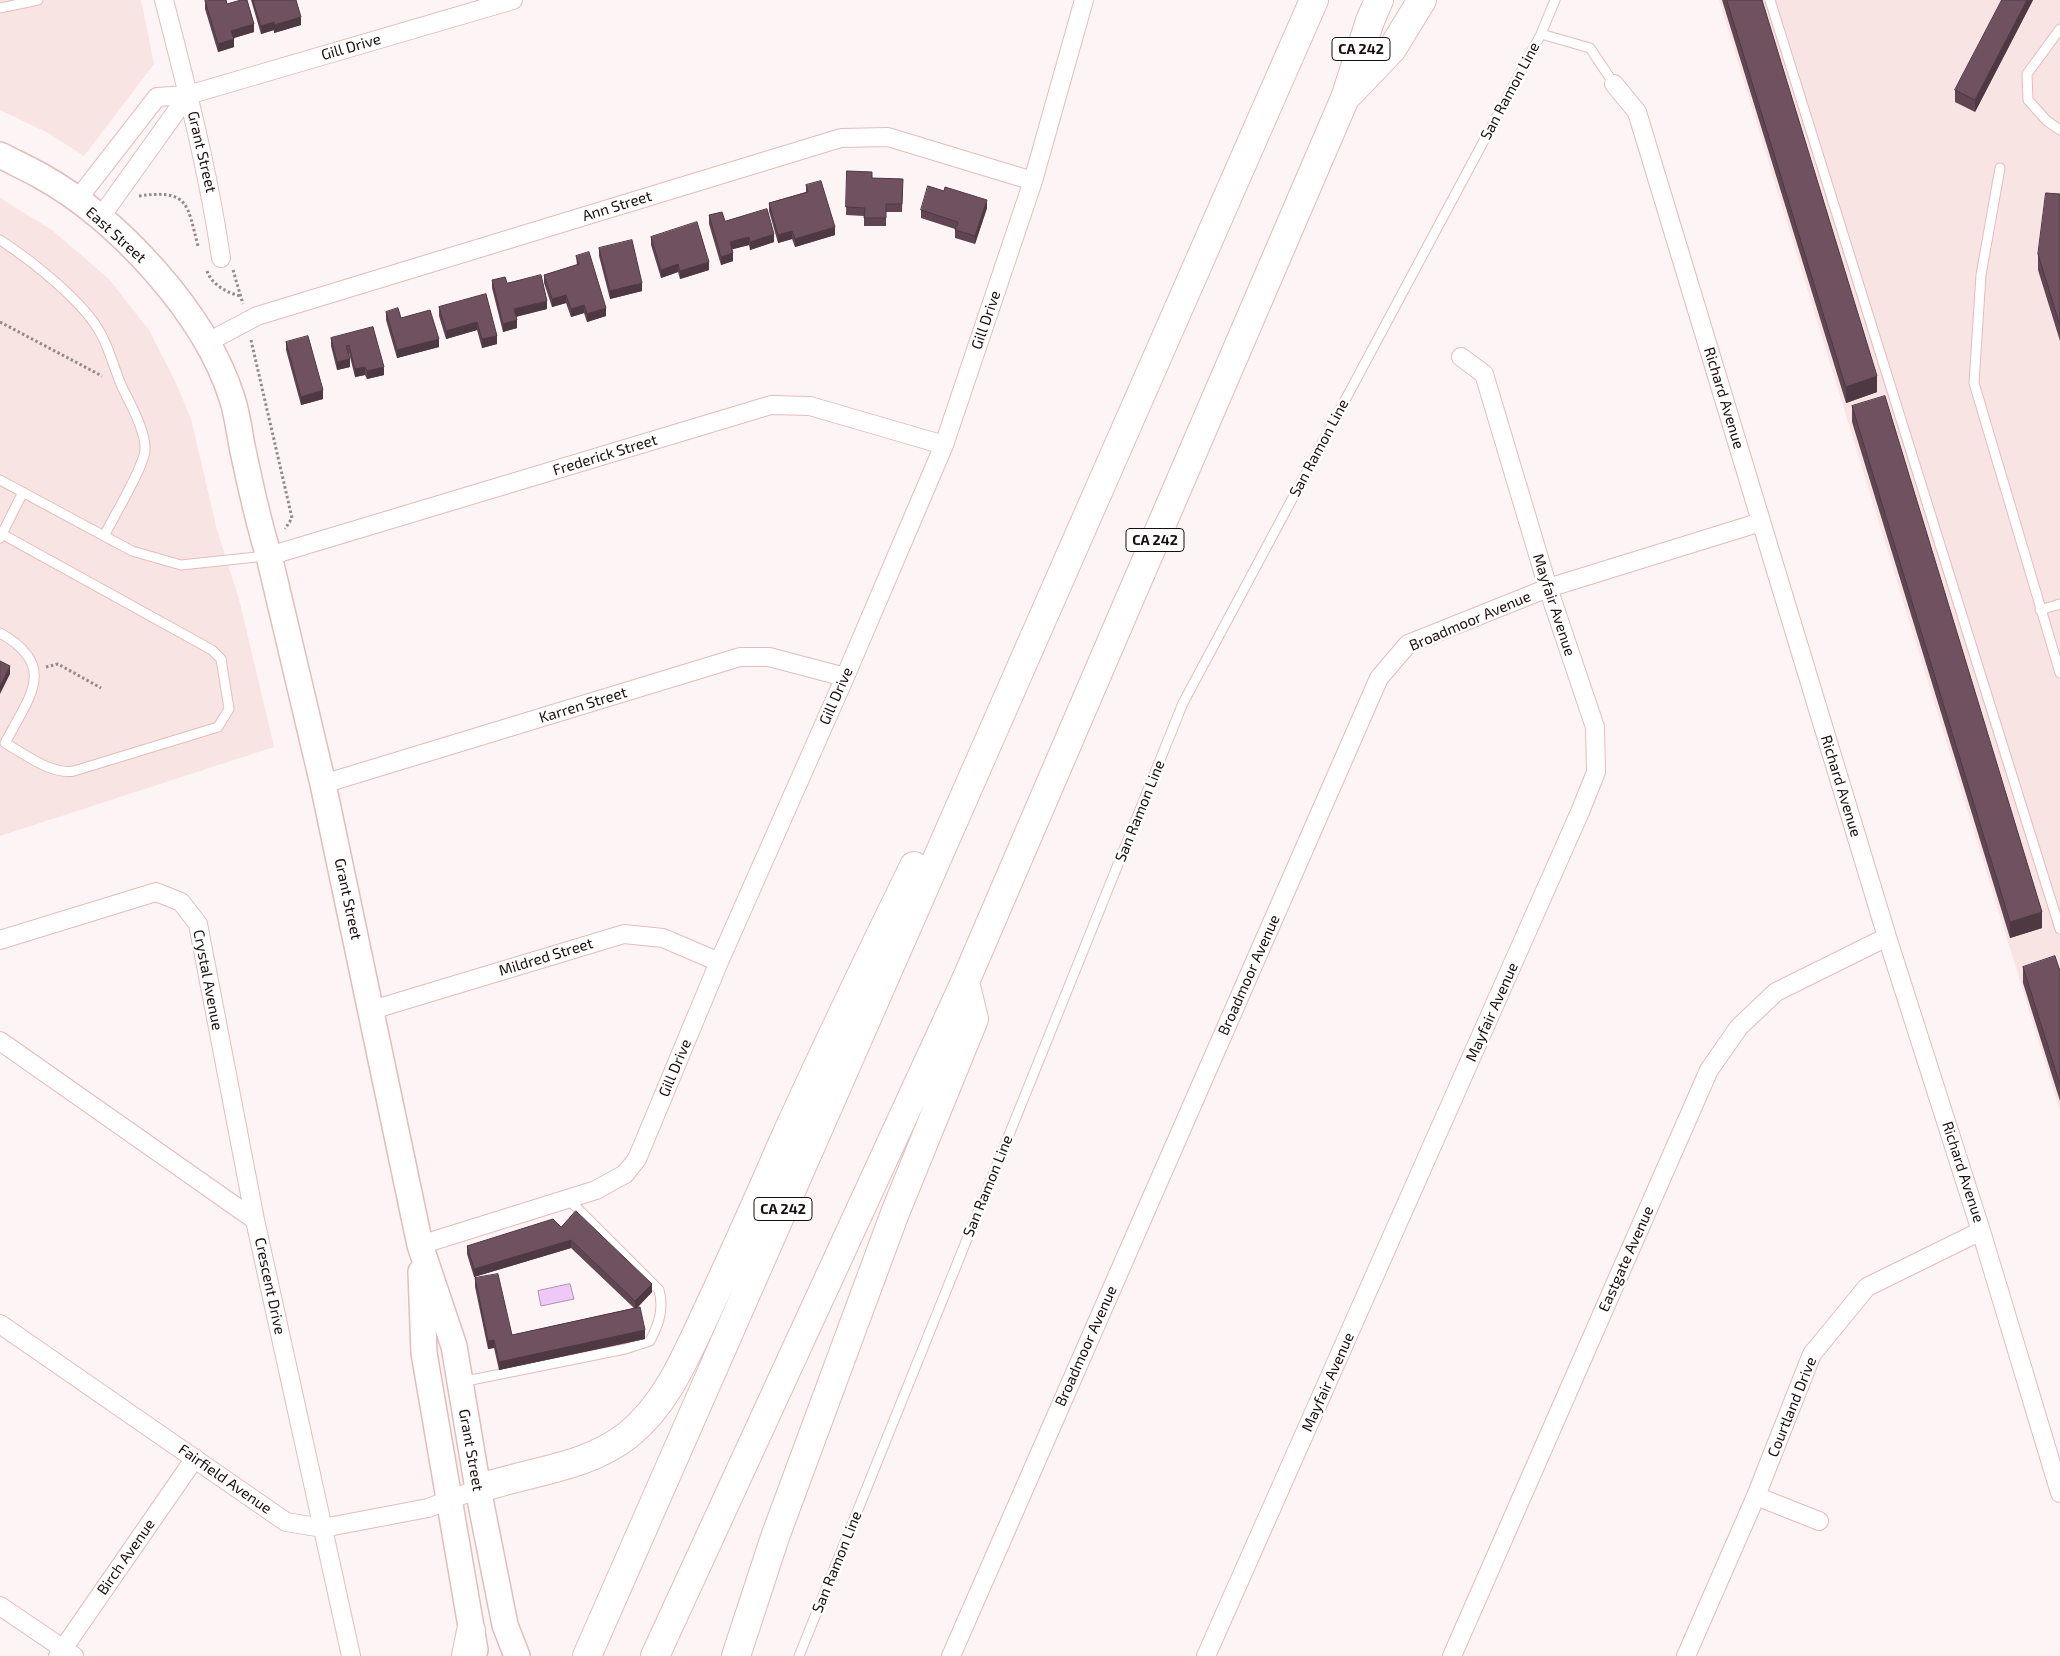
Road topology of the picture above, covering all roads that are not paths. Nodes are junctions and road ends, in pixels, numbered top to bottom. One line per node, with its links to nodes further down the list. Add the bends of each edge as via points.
1 (38, 0): 10 (lane)
2 (164, 0): 14 (street, Grant Street)
3 (513, 0): 14 (street, Gill Drive)
4 (1084, 0): 19 (street, Gill Drive)
5 (1314, 0): 39 (highway, CA 242)
6 (1379, 0): 15 (highway, CA 242)
7 (1422, 0): 15 (highway, via 1392,49)
8 (1555, 0): 12 (lane, San Ramon Line)
9 (1770, 0): 41 (lane)
10 (0, 8)
11 (2060, 29): 16 (lane, via 2027,74 2028,100)
12 (1541, 34): 13 (lane, via 1590,48); 69 (lane, San Ramon Line, via 1183,703)
13 (1614, 84): 29 (street, Richard Avenue, via 1637,112)
14 (188, 94): 20 (street, Gill Drive, via 158,97); 21 (street); 23 (street, Grant Street, via 212,197)
15 (1345, 98): 45 (highway, CA 242)
16 (2060, 130)
17 (0, 155): 20 (street, East Street, via 42,176)
18 (2000, 168): 35 (lane, via 1981,275 1974,383)
19 (1033, 181): 24 (street, Ann Street, via 888,137 841,138 257,316); 26 (street, Gill Drive)
20 (77, 200): 21 (street, East Street)
21 (100, 218): 24 (street, East Street, via 144,259)
22 (0, 240): 31 (lane, via 48,275 90,318 102,336 140,424 145,450)
23 (221, 258)
24 (208, 342): 32 (street, Grant Street, via 232,398)
25 (1462, 357): 33 (street, Mayfair Avenue, via 1484,374)
26 (944, 445): 32 (street, Frederick Street, via 810,406 771,405); 38 (street, Gill Drive)
27 (0, 480): 28 (lane)
28 (23, 492): 30 (lane); 31 (lane)
29 (1761, 522): 33 (street, Broadmoor Avenue); 42 (street, Richard Avenue)
30 (1, 536): 36 (lane, via 212,650 221,659 229,708 218,727 65,772 56,770 5,743 34,688 35,670 31,659 16,642)
31 (104, 536): 32 (lane, via 132,551 181,565)
32 (269, 556): 40 (street, Grant Street)
33 (1548, 588): 70 (street, Broadmoor Avenue, via 1408,644 1379,678); 71 (street, Mayfair Avenue, via 1595,727 1596,772)
34 (2060, 604): 35 (lane)
35 (2040, 610): 37 (lane)
36 (0, 633)
37 (2060, 673)
38 (845, 677): 40 (street, Karren Street, via 769,657 740,657); 44 (street, Gill Drive)
39 (979, 762): 55 (highway, via 950,793 832,1034 677,1374 654,1411 628,1436 596,1456); 66 (highway, CA 242)
40 (323, 784): 46 (street, Grant Street)
41 (2060, 929)
42 (1887, 937): 50 (street, Richard Avenue); 72 (street, Eastgate Avenue, via 1776,992 1739,1027 1709,1070)
43 (0, 940): 49 (street, Crystal Avenue, via 156,892 181,902 198,924)
44 (719, 962): 46 (street, Mildred Street, via 663,938 624,934); 48 (street, Gill Drive, via 637,1159 625,1174)
45 (965, 982): 67 (highway, CA 242); 68 (highway, via 974,1019 895,1213 775,1538)
46 (372, 1010): 51 (street, Grant Street)
47 (0, 1041): 49 (street, Crescent Drive)
48 (569, 1200): 51 (street, Gill Drive); 53 (lane, via 659,1290 663,1304 658,1327 650,1341 625,1349)
49 (255, 1220): 60 (street, Crescent Drive)
50 (1981, 1231): 56 (street, Richard Avenue); 57 (street, Courtland Drive, via 1867,1287 1812,1354)
51 (420, 1245): 53 (street, Grant Street, via 454,1346); 58 (street, Grant Street, via 424,1353)
52 (0, 1324): 54 (street, Fairfield Avenue)
53 (460, 1382): 55 (street, Grant Street)
54 (195, 1458): 60 (street, Fairfield Avenue, via 286,1522); 63 (street, Birch Avenue)
55 (478, 1489): 58 (street, Fairfield Avenue); 65 (street, Grant Street, via 505,1626)
56 (2060, 1493)
57 (1756, 1496): 59 (street); 73 (street, Courtland Drive)
58 (449, 1500): 60 (street, Fairfield Avenue, via 428,1508); 62 (street, Grant Street)
59 (1819, 1521)
60 (323, 1528): 64 (street, Crescent Drive)
61 (0, 1606): 63 (street)
62 (471, 1648)
63 (65, 1653)
64 (352, 1656)
65 (517, 1656)
66 (586, 1656)
67 (655, 1656)
68 (736, 1656)
69 (799, 1656)
70 (951, 1656)
71 (1206, 1656)
72 (1452, 1656)
73 (1686, 1656)

